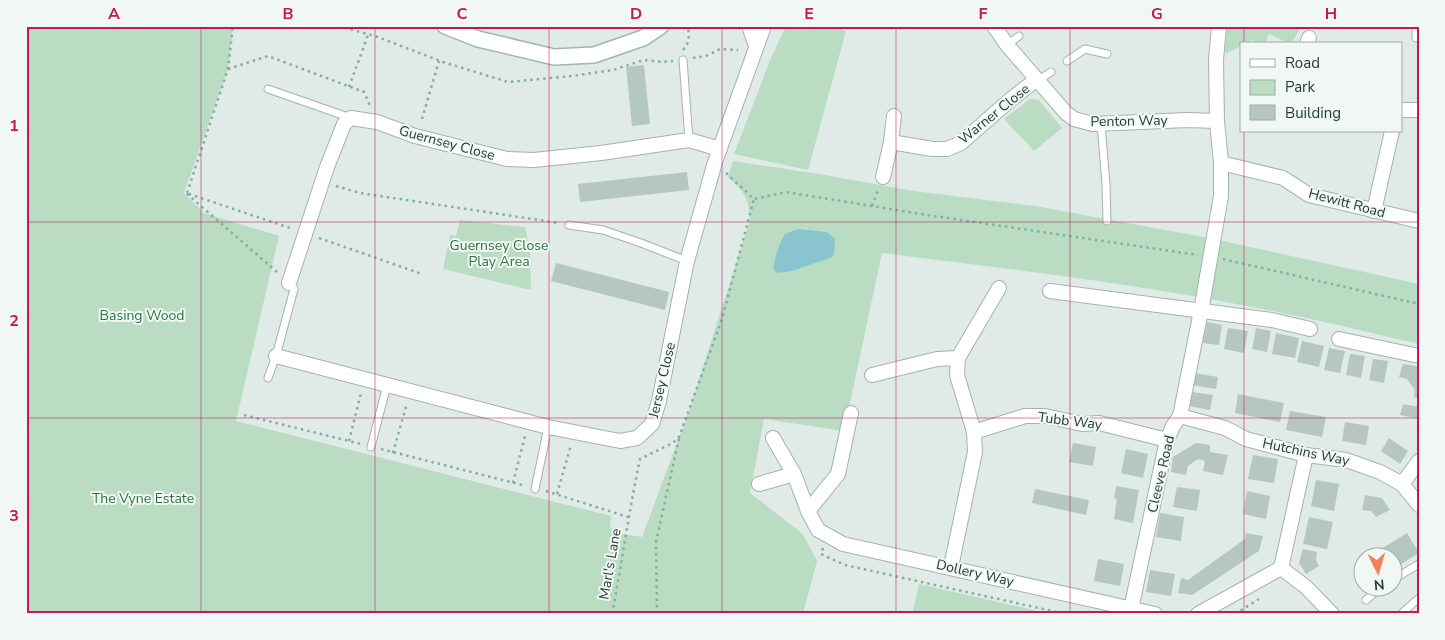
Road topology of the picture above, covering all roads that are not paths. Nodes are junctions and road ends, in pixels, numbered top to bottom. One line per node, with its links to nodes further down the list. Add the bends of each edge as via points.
1 (445, 26): 2 (street, via 478,38 554,57 594,55 644,38)
2 (661, 26)
3 (749, 26): 11 (street)
4 (764, 26): 11 (street, Jersey Close)
5 (994, 26): 10 (street, Penton Way)
6 (1219, 26): 22 (street, Cleeve Road)
7 (1416, 26): 9 (lane)
8 (1019, 36): 10 (lane)
9 (1416, 38)
10 (1008, 45): 16 (street, Penton Way)
11 (756, 46): 27 (street, Jersey Close)
12 (1107, 54): 14 (lane, via 1085,49)
13 (680, 58): 25 (lane)
14 (1068, 61)
15 (1051, 72): 16 (lane)
16 (1038, 80): 23 (street, Penton Way, via 1066,113 1082,122); 26 (street, Warner Close, via 961,143 932,149)
17 (268, 88): 21 (lane)
18 (1402, 110): 19 (street)
19 (1419, 110)
20 (894, 116): 26 (street)
21 (351, 118): 25 (street, Guernsey Close, via 377,122 415,136 507,159 534,160); 35 (street, via 344,124 322,182)
22 (1217, 121): 23 (street, Penton Way); 28 (street, Cleeve Road)
23 (1101, 124): 31 (lane)
24 (1392, 132): 30 (street)
25 (689, 140): 27 (street, Guernsey Close)
26 (891, 142): 29 (street)
27 (720, 149): 34 (street, Jersey Close)
28 (1221, 163): 30 (street, Hewitt Road, via 1282,178 1309,195); 38 (street, Cleeve Road, via 1221,196)
29 (883, 177)
30 (1374, 211): 32 (street, Hewitt Road)
31 (1107, 221)
32 (1419, 221)
33 (569, 225): 34 (lane, via 603,230)
34 (687, 261): 49 (street, Jersey Close, via 652,424 637,438 620,441)
35 (292, 286): 41 (lane)
36 (999, 288): 43 (street)
37 (1050, 291): 38 (street)
38 (1201, 310): 39 (street); 48 (street, Cleeve Road)
39 (1310, 329)
40 (1339, 339): 42 (street)
41 (276, 356): 45 (lane); 46 (street, Jersey Close)
42 (1419, 356)
43 (958, 358): 44 (street, via 937,359); 50 (street, via 957,375)
44 (872, 375)
45 (268, 378)
46 (387, 385): 49 (street, Jersey Close); 53 (lane)
47 (851, 413): 61 (street, via 838,474)
48 (1180, 416): 52 (street, Cleeve Road); 54 (street, Hutchins Way)
49 (548, 427): 59 (lane)
50 (974, 432): 52 (street, Tubb Way, via 1025,416 1045,416 1082,424 1099,423); 63 (street, via 975,452)
51 (773, 438): 56 (street, Dollery Way)
52 (1167, 440): 69 (street, Cleeve Road)
53 (371, 447)
54 (1306, 455): 58 (street, Hutchins Way, via 1346,460); 64 (street)
55 (1419, 461): 58 (street)
56 (794, 474): 57 (street); 61 (street, Dollery Way)
57 (760, 484)
58 (1402, 484): 60 (street, Hutchins Way)
59 (535, 488)
60 (1419, 505)
61 (808, 511): 63 (street, Dollery Way, via 818,530 843,544)
62 (1419, 564): 65 (lane)
63 (951, 567): 69 (street, Dollery Way)
64 (1281, 568): 71 (street); 72 (street, via 1306,587)
65 (1402, 574)
66 (1368, 598): 68 (lane)
67 (1419, 598): 73 (lane)
68 (1366, 600)
69 (1131, 609): 70 (street, Dollery Way)
70 (1155, 614)
71 (1198, 614)
72 (1332, 614)
73 (1401, 614)

